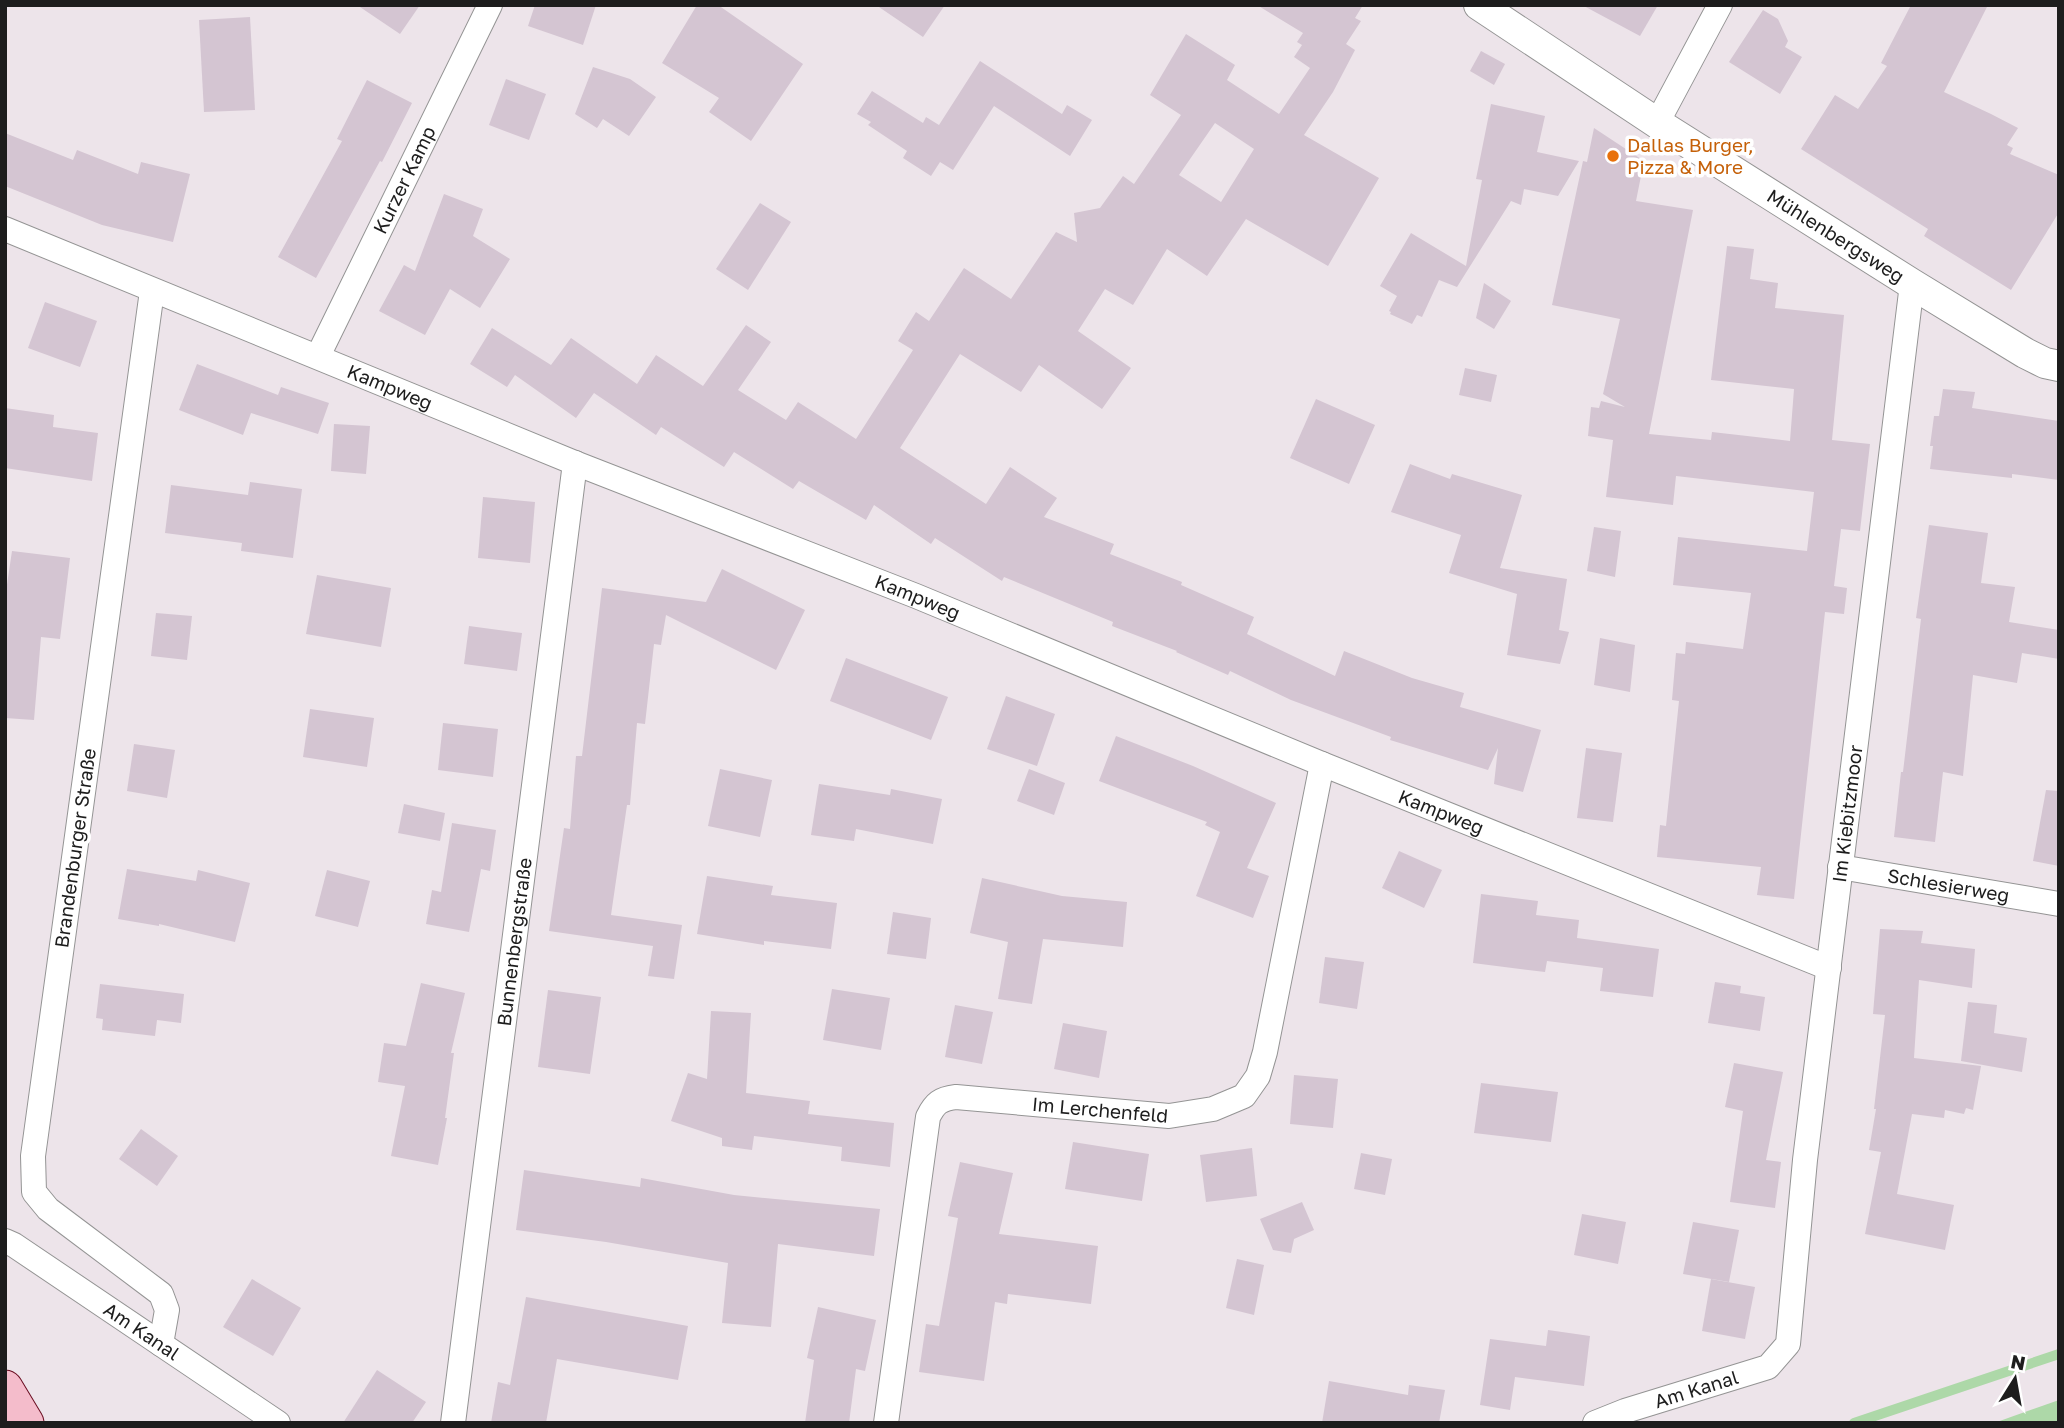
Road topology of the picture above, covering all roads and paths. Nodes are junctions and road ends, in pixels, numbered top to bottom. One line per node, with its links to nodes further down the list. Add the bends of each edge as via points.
1 (490, 5): 8 (street, Kurzer Kamp)
2 (1479, 5): 4 (street, Mühlenbergsweg)
3 (1720, 5): 4 (street)
4 (1657, 123): 6 (street, Mühlenbergsweg)
5 (5, 229): 7 (street, Kampweg)
6 (1912, 284): 9 (street, Mühlenbergsweg, via 2025,353); 12 (street, Im Kiebitzmoor)
7 (152, 290): 8 (street, Kampweg); 16 (street, Brandenburger Straße, via 33,1156 34,1192 48,1209 161,1294 167,1310)
8 (318, 356): 10 (street, Kampweg)
9 (2059, 366)
10 (575, 463): 11 (street, Kampweg, via 916,596); 21 (street, Bunnenbergstraße)
11 (1322, 764): 14 (street, Kampweg); 22 (street, Im Lerchenfeld, via 1265,1052 1258,1076 1244,1096 1213,1109 1169,1116 956,1097 942,1098 933,1106)
12 (1840, 867): 13 (street, Schlesierweg); 14 (street, Im Kiebitzmoor)
13 (2059, 904)
14 (1829, 968): 17 (street, Im Kiebitzmoor)
15 (5, 1241): 16 (street, Am Kanal)
16 (162, 1344): 20 (street, Am Kanal)
17 (1788, 1344): 23 (street, Am Kanal, via 1768,1367)
18 (5, 1388): 19 (main road)
19 (26, 1423)
20 (278, 1423)
21 (453, 1423)
22 (886, 1423)
23 (1595, 1423)

